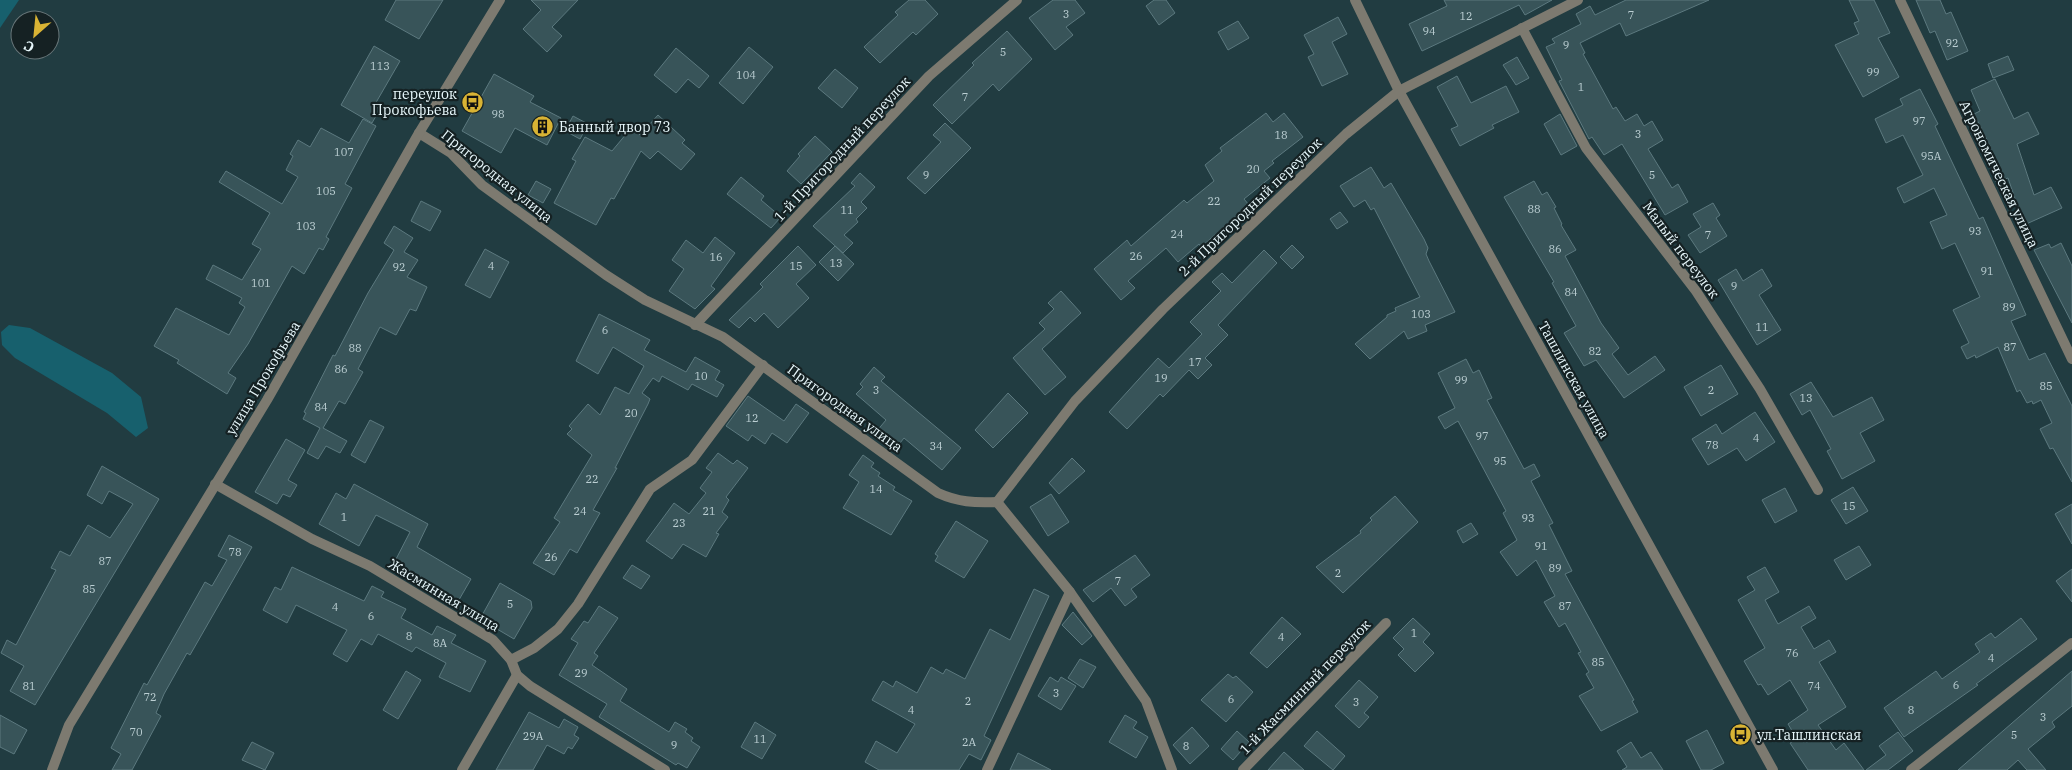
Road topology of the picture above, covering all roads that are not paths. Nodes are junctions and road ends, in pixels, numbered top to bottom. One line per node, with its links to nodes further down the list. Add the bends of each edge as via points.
1 (500, 0): 8 (street, улица Прокофьева)
2 (1017, 0): 9 (street, 1-й Пригородный переулок, via 929,76)
3 (1355, 0): 7 (street, Ташлинская улица)
4 (1578, 0): 6 (street, 2-й Пригородный переулок)
5 (1900, 0): 10 (street, Агрономическая улица)
6 (1522, 28): 7 (street, 2-й Пригородный переулок); 13 (street, Малый переулок, via 1586,148 1696,291 1760,389)
7 (1399, 91): 14 (street, 2-й Пригородный переулок, via 1346,134 1162,309 1075,401); 26 (street, Ташлинская улица)
8 (419, 133): 9 (street, Пригородная улица, via 451,154 482,185 606,275 645,300); 12 (street, улица Прокофьева, via 272,391)
9 (695, 325): 11 (street, Пригородная улица, via 723,337)
10 (2072, 359)
11 (763, 365): 14 (street, Пригородная улица, via 938,493 970,503); 18 (street, via 692,460 650,489 578,604 558,629 534,648)
12 (215, 484): 18 (street, Жасминная улица, via 312,539 370,566 493,640); 20 (street, улица Прокофьева, via 69,725)
13 (1818, 490)
14 (996, 502): 15 (street)
15 (1070, 592): 23 (street); 24 (street, via 1146,701)
16 (1386, 623): 25 (street, 1-й Жасминный переулок)
17 (2072, 643): 27 (street)
18 (511, 660): 19 (street, Жасминная улица)
19 (517, 675): 21 (street); 22 (street)
20 (52, 770)
21 (462, 770)
22 (665, 770)
23 (987, 770)
24 (1172, 770)
25 (1243, 770)
26 (1773, 770)
27 (1910, 770)

